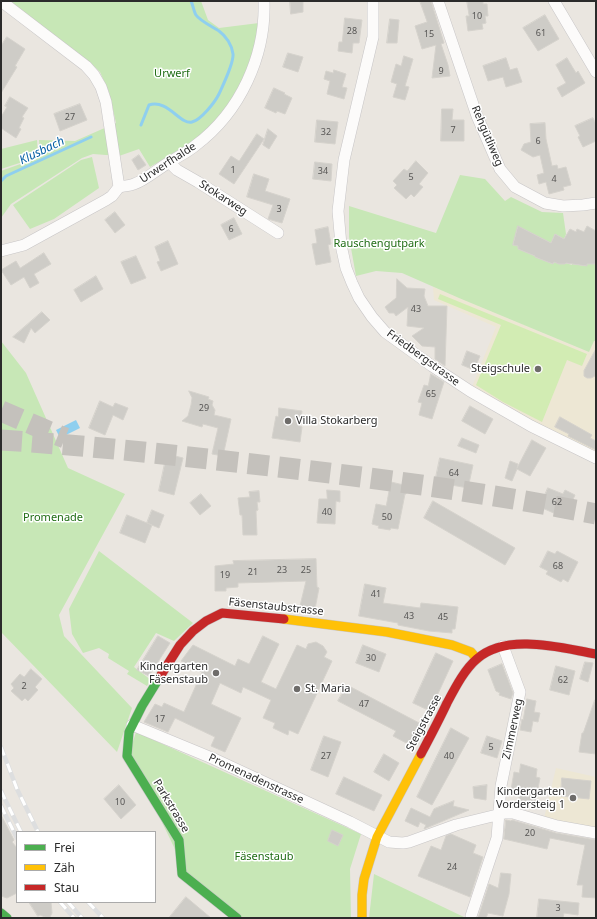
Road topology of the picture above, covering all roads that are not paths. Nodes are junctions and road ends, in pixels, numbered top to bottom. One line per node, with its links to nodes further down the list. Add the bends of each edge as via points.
1 (1, 1): 8 (street, via 86,66 94,75 106,102)
2 (264, 1): 7 (street, Urwerfhalde, via 265,17 260,44 252,70 236,102 221,122 196,146)
3 (373, 1): 12 (street, Friedbergstrasse, via 373,37 344,160 338,211 346,268 359,298 385,332 432,366 531,426)
4 (438, 1): 9 (street, Rehgütliweg, via 477,116 500,169 515,187 545,203 563,206)
5 (554, 1): 6 (street)
6 (596, 72)
7 (169, 162): 8 (street, Urwerfhalde, via 134,184); 10 (street, Stokarweg)
8 (119, 186): 11 (street, via 106,200 24,245)
9 (596, 203)
10 (278, 233)
11 (1, 251)
12 (596, 458)
13 (503, 646): 14 (street, Steigstrasse, via 529,644); 15 (street, Steigstrasse, via 486,652); 17 (street, Zimmerweg, via 520,692 501,786)
14 (596, 654)
15 (477, 659): 16 (street, Fäsenstaubstrasse, via 472,652 452,645 387,632 222,613 206,621 180,645); 19 (street, Steigstrasse, via 462,675)
16 (130, 729): 19 (street, Promenadenstrasse, via 212,758); 23 (street, Parkstrasse, via 127,756 179,840 182,874)
17 (498, 815): 18 (street, Promenadenstrasse, via 513,813 557,826); 19 (street, Promenadenstrasse, via 456,825 403,843 389,842); 21 (street, Zimmerweg, via 497,838)
18 (596, 833)
19 (377, 837): 24 (street, Steigstrasse, via 364,879)
20 (1, 913): 22 (street)
21 (471, 916)
22 (7, 918)
23 (237, 918)
24 (362, 918)

